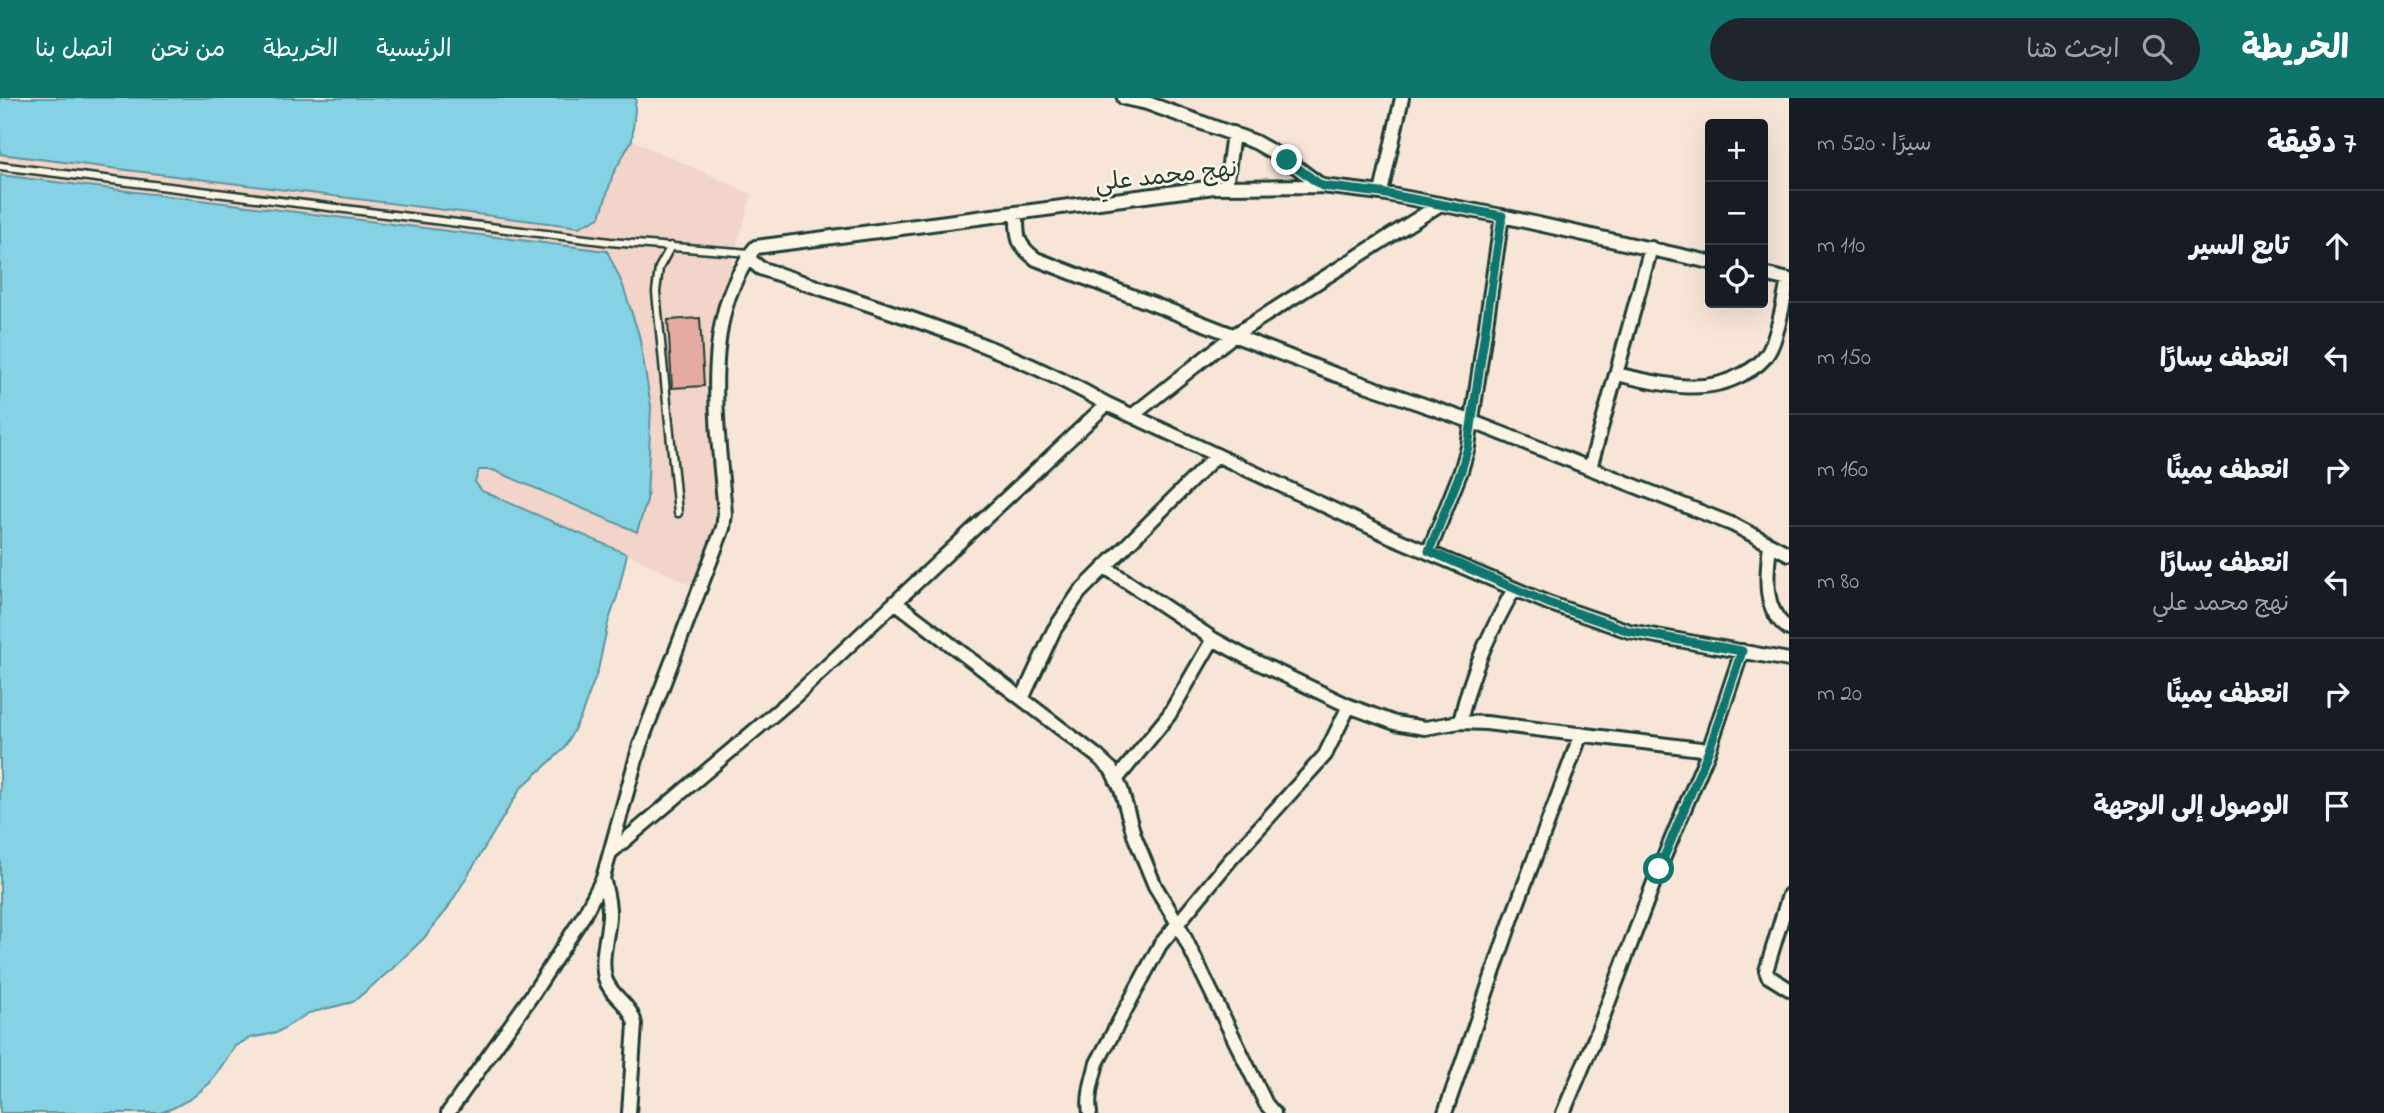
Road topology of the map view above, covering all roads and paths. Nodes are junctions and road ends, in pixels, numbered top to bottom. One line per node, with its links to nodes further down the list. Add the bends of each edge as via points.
1 (1124, 98): 3 (street)
2 (1402, 98): 7 (street)
3 (1233, 133): 5 (street, via 1270,150); 6 (street)
4 (0, 166): 11 (lane)
5 (1322, 186): 6 (street, نهج محمد علي); 7 (street, نهج محمد علي)
6 (1226, 187): 9 (street, نهج محمد علي)
7 (1381, 193): 8 (street, نهج محمد علي)
8 (1439, 205): 10 (street, نهج محمد علي); 17 (street)
9 (1017, 214): 13 (street, نهج محمد علي, via 764,245); 17 (street, via 1017,237 1035,259)
10 (1502, 216): 12 (street, نهج محمد علي); 21 (street)
11 (671, 246): 13 (lane); 24 (lane, via 659,268 656,292)
12 (1651, 248): 14 (street, نهج محمد علي); 18 (street)
13 (749, 256): 19 (street, via 760,268 992,350); 41 (street, via 728,296 718,336 723,528 640,745)
14 (1705, 261)
15 (1768, 275): 16 (street)
16 (1789, 280): 18 (street, via 1770,351 1740,376 1700,388)
17 (1234, 335): 20 (street); 21 (street)
18 (1616, 374): 23 (street)
19 (1107, 404): 20 (street); 30 (street)
20 (1133, 415): 22 (street)
21 (1473, 422): 23 (street); 26 (street, via 1461,471)
22 (1217, 455): 26 (street); 28 (street)
23 (1590, 468): 25 (street, via 1734,525)
24 (678, 513)
25 (1770, 544): 27 (street); 31 (street, via 1769,604)
26 (1429, 551): 29 (street)
27 (1789, 554)
28 (1105, 567): 32 (street); 35 (street, via 1079,593 1054,630)
29 (1514, 589): 33 (street, via 1629,631); 37 (street, via 1483,646)
30 (895, 602): 35 (street); 41 (street, via 793,698)
31 (1789, 629)
32 (1213, 639): 36 (street); 40 (street, via 1169,716)
33 (1742, 651): 34 (street); 39 (street)
34 (1789, 660)
35 (1021, 699): 40 (street, via 1097,756)
36 (1349, 706): 37 (street, via 1395,723 1425,728); 44 (street, via 1325,755)
37 (1460, 722): 38 (street)
38 (1581, 734): 39 (street); 50 (street)
39 (1709, 750): 51 (street)
40 (1116, 780): 44 (street, via 1155,886)
41 (610, 853): 42 (street)
42 (603, 878): 46 (street, via 532,995); 47 (street, via 609,909 604,974 635,1024)
43 (1789, 895): 45 (street, via 1766,971)
44 (1178, 924): 48 (street, via 1160,944 1097,1063); 49 (street)
45 (1789, 989)
46 (448, 1113)
47 (629, 1113)
48 (1090, 1113)
49 (1274, 1113)
50 (1445, 1113)
51 (1563, 1113)

